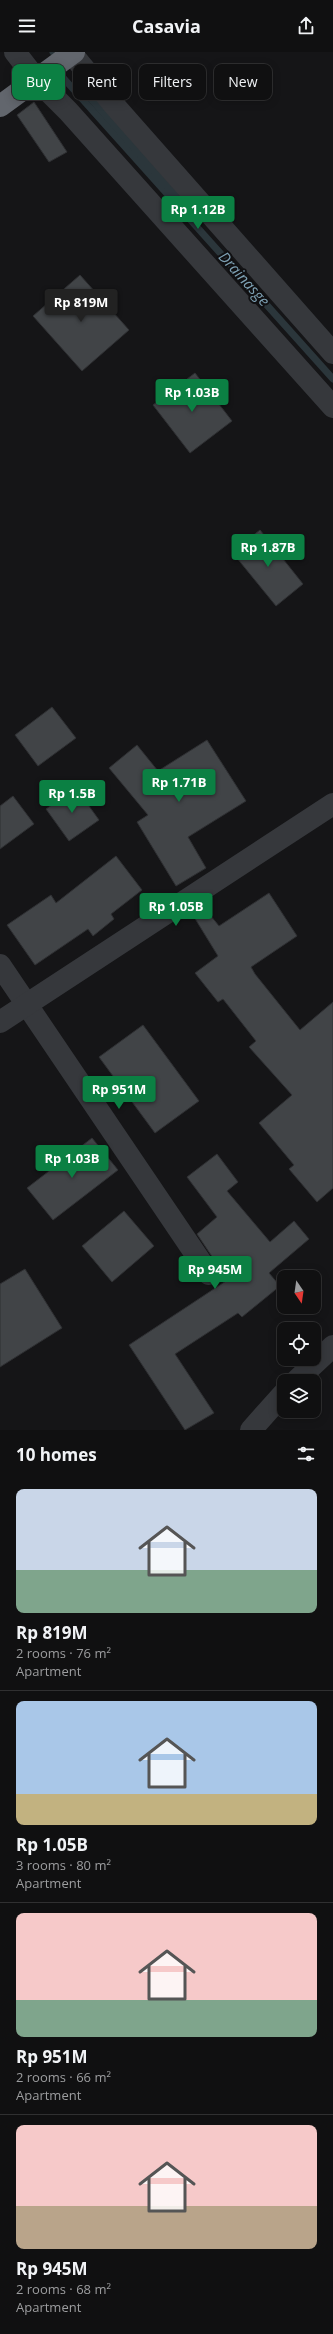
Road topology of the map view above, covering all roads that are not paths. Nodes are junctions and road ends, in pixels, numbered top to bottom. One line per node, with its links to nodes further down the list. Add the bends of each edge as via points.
1 (15, 52): 3 (street)
2 (70, 55): 4 (highway); 8 (street)
3 (27, 64)
4 (58, 64)
5 (12, 97): 7 (highway)
6 (59, 100): 9 (street)
7 (0, 106)
8 (333, 353)
9 (333, 407)
10 (333, 804): 12 (street)
11 (0, 965): 12 (street)
12 (27, 1005): 13 (street); 14 (street)
13 (0, 1022)
14 (209, 1274)
15 (333, 1346): 16 (street)
16 (303, 1374)
17 (277, 1401): 18 (street)
18 (251, 1430)

